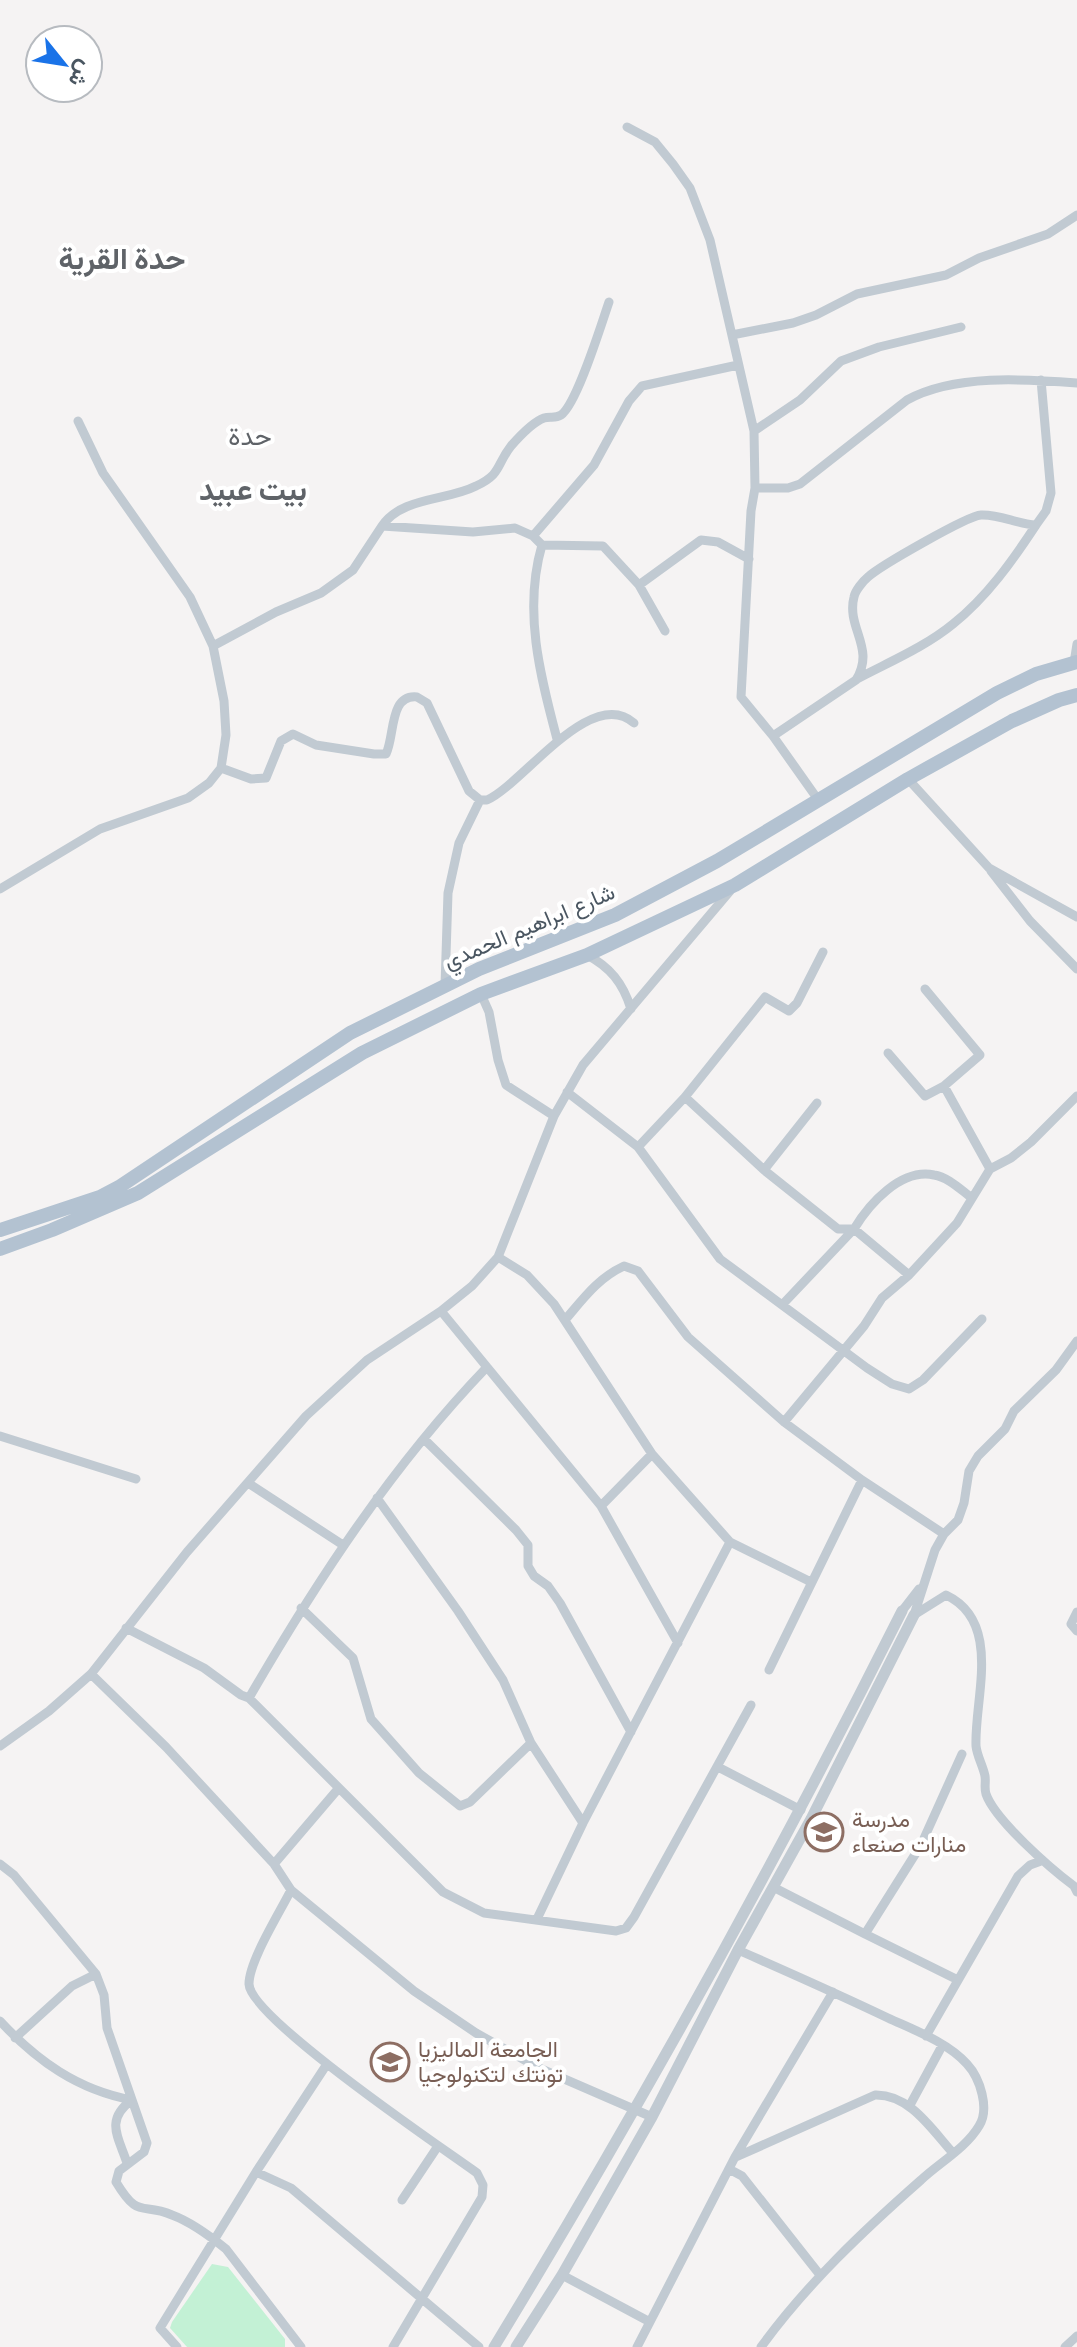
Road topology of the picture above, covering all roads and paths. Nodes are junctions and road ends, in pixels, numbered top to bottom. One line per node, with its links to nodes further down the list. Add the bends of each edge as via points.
1 (627, 127): 5 (street, via 655,142 690,188 710,240)
2 (1077, 215): 5 (street, via 1048,234 946,275 857,294 793,323)
3 (609, 302): 13 (street, via 564,413 532,426 490,479 464,492 407,507 389,515)
4 (961, 327): 10 (street, via 841,361 800,400)
5 (732, 335): 6 (street)
6 (738, 365): 10 (street); 14 (street, via 642,386 594,465)
7 (1041, 380): 8 (street); 11 (street, via 927,389 800,484); 12 (street, via 1051,493)
8 (1077, 383)
9 (78, 421): 20 (street, via 103,473 190,597)
10 (754, 431): 11 (street)
11 (755, 488): 16 (street)
12 (1036, 525): 22 (street, via 1010,566 954,623); 22 (street, via 982,515 963,520 868,577 854,595 853,612 865,656)
13 (382, 526): 14 (street, via 473,532 515,528); 20 (street, via 353,570 321,593)
14 (533, 536): 15 (street)
15 (542, 545): 17 (street, via 603,546); 26 (street, via 533,584 533,620)
16 (749, 559): 17 (street, via 718,542 701,540); 25 (street, via 741,697)
17 (639, 585): 18 (street)
18 (665, 631)
19 (1077, 644): 21 (street)
20 (213, 646): 27 (street, via 224,701)
21 (1076, 662): 30 (main road, شارع ابراهيم الحمدي, via 997,693)
22 (856, 680): 25 (street)
23 (1077, 695): 28 (main road, شارع ابراهيم الحمدي, via 1012,721)
24 (634, 723): 26 (street, via 626,715 606,714)
25 (773, 736): 30 (street)
26 (557, 739): 29 (street, via 532,767 492,798)
27 (221, 768): 29 (street, via 251,779 266,778 281,741 293,734 316,745 386,754 396,710 411,696 427,703 469,791); 33 (street, via 188,798 100,829)
28 (908, 779): 31 (street); 32 (main road, شارع ابراهيم الحمدي)
29 (480, 800): 40 (street, via 459,843 448,893)
30 (819, 801): 36 (main road, شارع ابراهيم الحمدي, via 615,915)
31 (989, 868): 34 (street); 38 (street)
32 (735, 885): 37 (main road, شارع ابراهيم الحمدي); 43 (street)
33 (0, 889)
34 (1077, 917)
35 (823, 952): 48 (street, via 797,1003 789,1011 765,997)
36 (514, 954): 39 (main road); 40 (main road, شارع ابراهيم الحمدي)
37 (587, 955): 39 (main road, شارع ابراهيم الحمدي); 43 (street, via 620,982)
38 (1077, 969)
39 (523, 979): 42 (main road, شارع ابراهيم الحمدي)
40 (445, 986): 52 (main road, شارع ابراهيم الحمدي, via 350,1033)
41 (925, 989): 45 (street, via 980,1055)
42 (481, 994): 50 (street, via 506,1085); 55 (main road, شارع ابراهيم الحمدي, via 362,1053)
43 (631, 1009): 46 (street)
44 (888, 1053): 45 (street, via 925,1096)
45 (944, 1086): 53 (street)
46 (567, 1092): 50 (street); 51 (street)
47 (1077, 1096): 53 (street, via 1031,1142)
48 (685, 1097): 51 (street); 54 (street)
49 (817, 1103): 54 (street)
50 (554, 1116): 62 (street)
51 (638, 1147): 64 (street, via 720,1259)
52 (154, 1162): 55 (main road); 57 (main road, شارع ابراهيم الحمدي, via 100,1197)
53 (990, 1169): 56 (street)
54 (764, 1170): 58 (street, via 838,1229)
55 (163, 1179): 60 (main road, شارع ابراهيم الحمدي)
56 (972, 1198): 58 (street, via 935,1175 918,1175 894,1185 863,1213); 63 (street, via 957,1223)
57 (46, 1214): 59 (main road, شارع ابراهيم الحمدي); 60 (main road)
58 (854, 1229): 63 (street); 64 (street)
59 (0, 1230)
60 (52, 1230): 61 (main road, شارع ابراهيم الحمدي)
61 (0, 1249)
62 (498, 1257): 65 (street); 67 (street, via 527,1275)
63 (909, 1275): 69 (street, via 882,1298)
64 (782, 1305): 69 (street)
65 (441, 1311): 70 (street); 77 (street, via 367,1360 306,1416)
66 (982, 1319): 69 (street, via 909,1389 892,1384)
67 (565, 1320): 71 (street, via 612,1272 624,1266 638,1271 688,1337); 74 (street)
68 (1077, 1341): 80 (street, via 978,1456 969,1471 958,1520)
69 (843, 1349): 71 (street)
70 (487, 1367): 73 (street); 79 (street)
71 (784, 1422): 76 (street)
72 (0, 1436): 75 (street)
73 (424, 1439): 78 (street); 94 (street, via 528,1545 528,1566 560,1603)
74 (652, 1454): 79 (street); 81 (street)
75 (136, 1479)
76 (862, 1480): 80 (street); 83 (street)
77 (248, 1483): 82 (street); 87 (street)
78 (377, 1498): 82 (street); 95 (street, via 503,1680)
79 (601, 1506): 89 (street)
80 (944, 1534): 86 (street)
81 (730, 1542): 83 (street); 89 (street)
82 (343, 1545): 84 (street)
83 (811, 1582): 90 (street)
84 (301, 1608): 92 (street); 95 (street, via 353,1658 371,1719 451,1802 470,1802)
85 (1077, 1612): 88 (street, via 1071,1624)
86 (908, 1613): 100 (street); 102 (street, via 946,1595 958,1601 976,1627 982,1644 976,1748 985,1791); 105 (street, via 818,1805)
87 (126, 1628): 91 (street); 92 (street)
88 (1077, 1631)
89 (678, 1643): 94 (street)
90 (769, 1670)
91 (91, 1674): 96 (street); 104 (street)
92 (249, 1698): 99 (street)
93 (751, 1705): 98 (street)
94 (631, 1732): 101 (street)
95 (531, 1743): 101 (street)
96 (0, 1746)
97 (962, 1754): 109 (street, via 921,1845)
98 (718, 1767): 100 (street); 108 (street, via 626,1928)
99 (338, 1789): 104 (street); 108 (street, via 443,1892 484,1913)
100 (801, 1810): 121 (street)
101 (583, 1823): 108 (street)
102 (1041, 1861): 107 (street); 112 (street, via 1018,1876)
103 (0, 1864): 111 (street)
104 (274, 1864): 106 (street)
105 (773, 1887): 109 (street); 110 (street)
106 (291, 1890): 118 (street, via 251,1969 249,1987 260,2007); 121 (street, via 414,1991 476,2033 539,2068)
107 (1077, 1892)
108 (537, 1919)
109 (865, 1934): 112 (street)
110 (738, 1950): 113 (street); 122 (street)
111 (96, 1974): 116 (street, via 72,1986); 119 (street, via 107,2028)
112 (958, 1980): 115 (street)
113 (833, 1992): 115 (street); 125 (street)
114 (0, 2021): 116 (street)
115 (926, 2036): 117 (street)
116 (15, 2038): 119 (street, via 69,2079)
117 (942, 2046): 120 (street); 124 (street, via 967,2064 985,2110 980,2126)
118 (327, 2064): 123 (street); 128 (street)
119 (132, 2100): 126 (street, via 123,2107 115,2133); 126 (street, via 147,2143 144,2152)
120 (910, 2105): 124 (street); 125 (street, via 875,2095)
121 (636, 2109): 122 (street); 129 (street)
122 (652, 2117): 131 (street)
123 (438, 2146): 130 (street); 135 (street, via 477,2173 482,2197)
124 (953, 2153): 134 (street)
125 (735, 2157): 127 (street)
126 (127, 2163): 132 (street, via 116,2182 130,2203 177,2217)
127 (729, 2169): 134 (street, via 742,2176); 136 (street)
128 (256, 2172): 132 (street); 135 (street, via 291,2188)
129 (586, 2195): 131 (street); 142 (street)
130 (402, 2200)
131 (602, 2204): 133 (street)
132 (214, 2239): 138 (street); 139 (street, via 160,2328)
133 (562, 2275): 136 (street); 143 (street)
134 (820, 2275): 145 (street)
135 (422, 2300): 140 (street); 141 (street)
136 (650, 2322): 144 (street)
137 (1077, 2336): 146 (street)
138 (296, 2345)
139 (177, 2347)
140 (393, 2347)
141 (479, 2347)
142 (494, 2347)
143 (516, 2347)
144 (637, 2347)
145 (761, 2347)
146 (1065, 2347)

